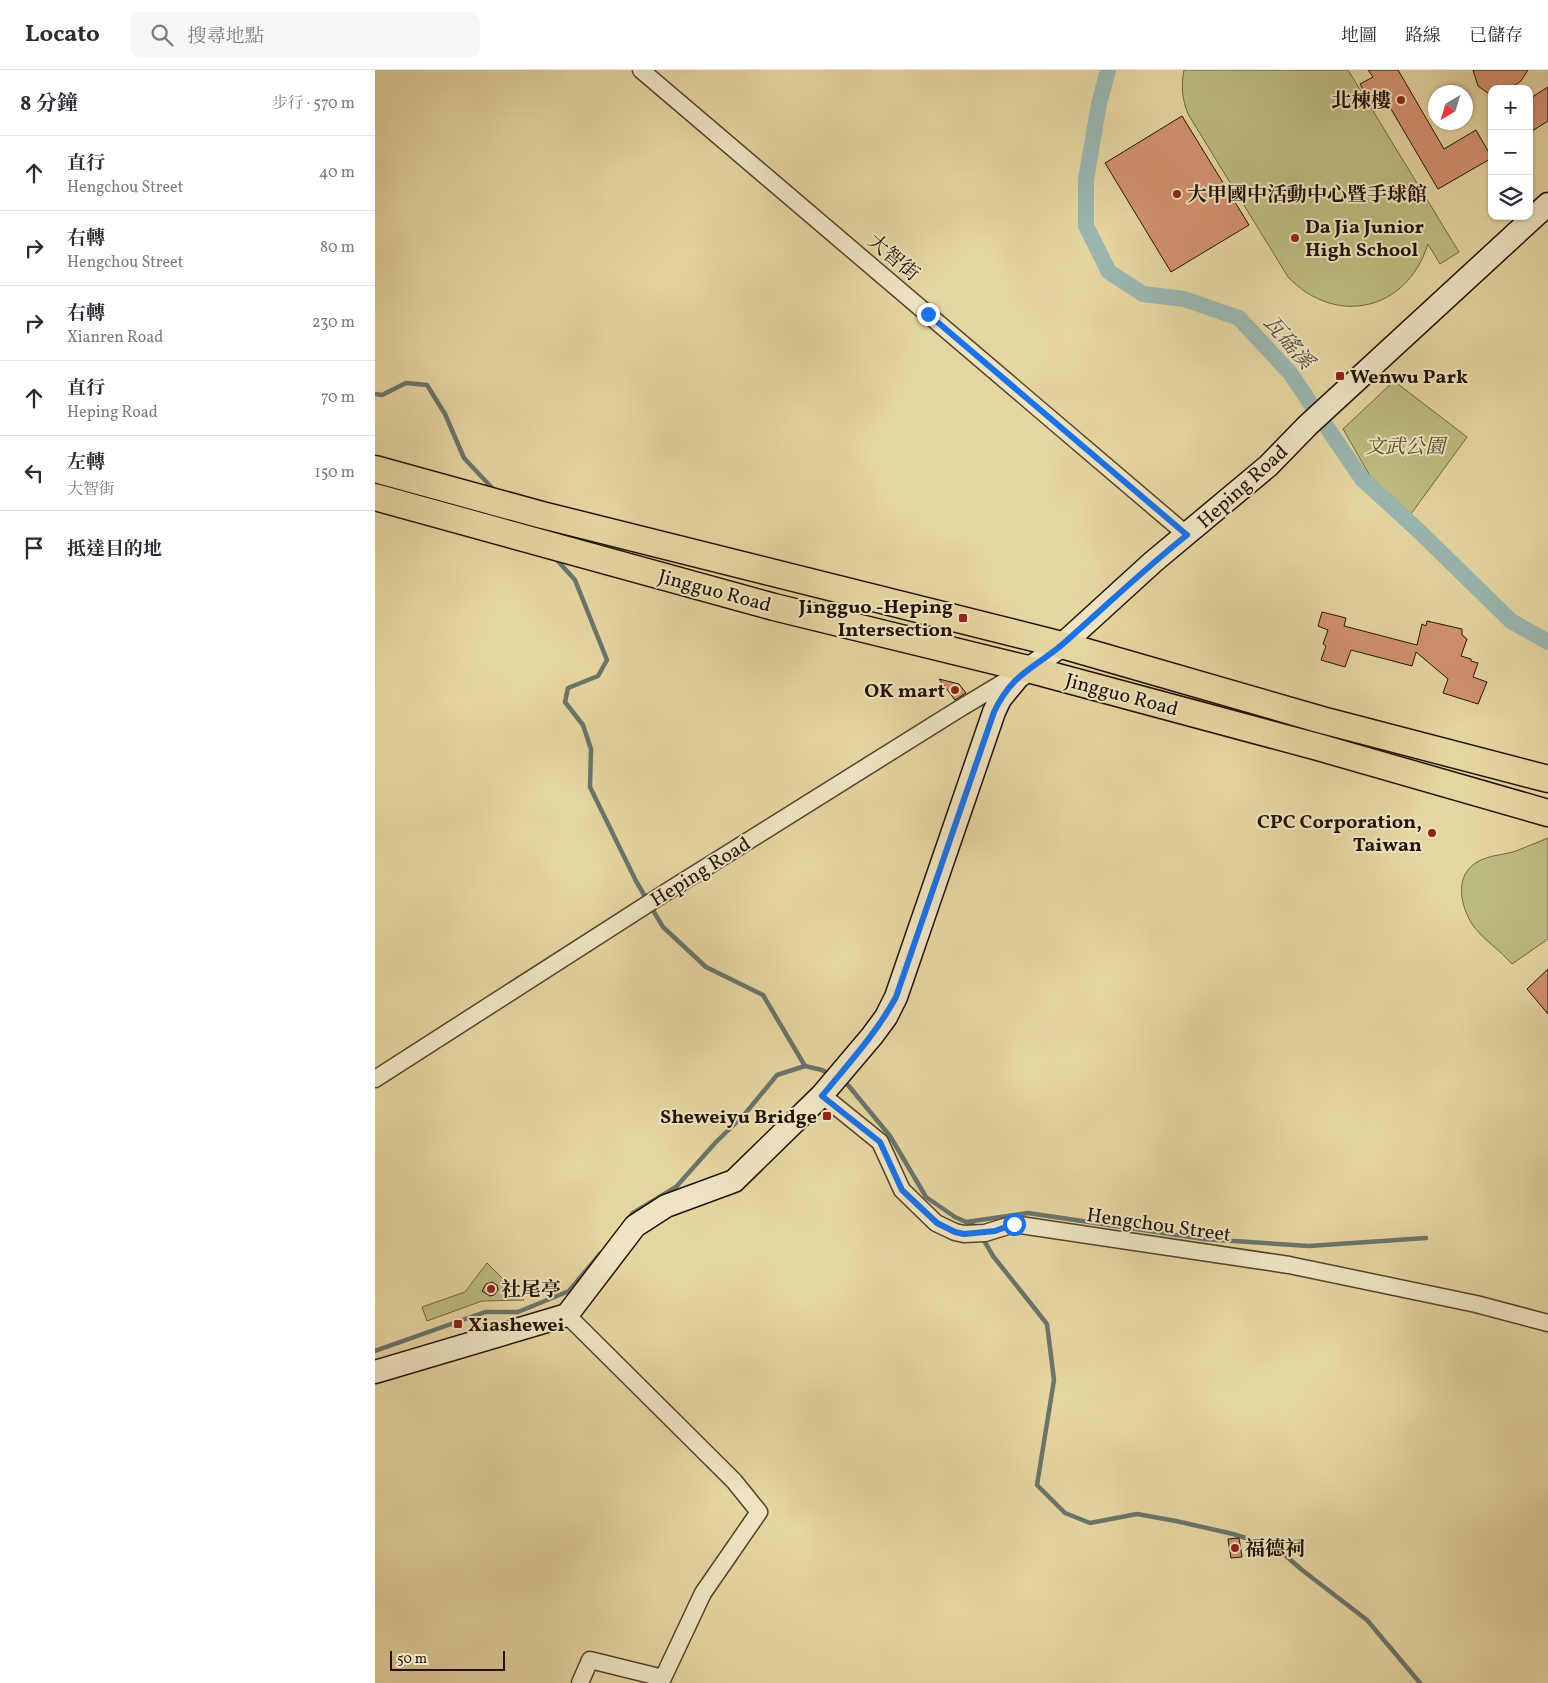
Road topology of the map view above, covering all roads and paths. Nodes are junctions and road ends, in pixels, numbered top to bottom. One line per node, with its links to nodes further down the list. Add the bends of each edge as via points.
1 (641, 70): 5 (street, 大智街)
2 (1548, 204): 5 (street, Heping Road, via 1308,425 1268,466)
3 (375, 469): 6 (main road, Jingguo Road, via 552,518)
4 (375, 497): 7 (main road, Jingguo Road, via 774,606)
5 (1187, 535): 6 (street, Heping Road)
6 (1062, 645): 7 (street, Heping Road); 8 (main road, Jingguo Road, via 1322,720)
7 (1028, 668): 9 (main road, Jingguo Road); 10 (street, Heping Road, via 668,891); 11 (street, Heping Road, via 1010,686 994,712 896,997 872,1036)
8 (1548, 779)
9 (1548, 813)
10 (375, 1078)
11 (822, 1096): 12 (street, Heping Road, via 734,1181 666,1206 635,1226); 13 (street, Hengchou Street, via 880,1142 902,1190 937,1223 955,1232 985,1232 1014,1224 1289,1265 1476,1304)
12 (567, 1314): 14 (street); 15 (street, via 734,1481 759,1512 703,1594 663,1678 590,1660)
13 (1548, 1323)
14 (375, 1372)
15 (580, 1683)

